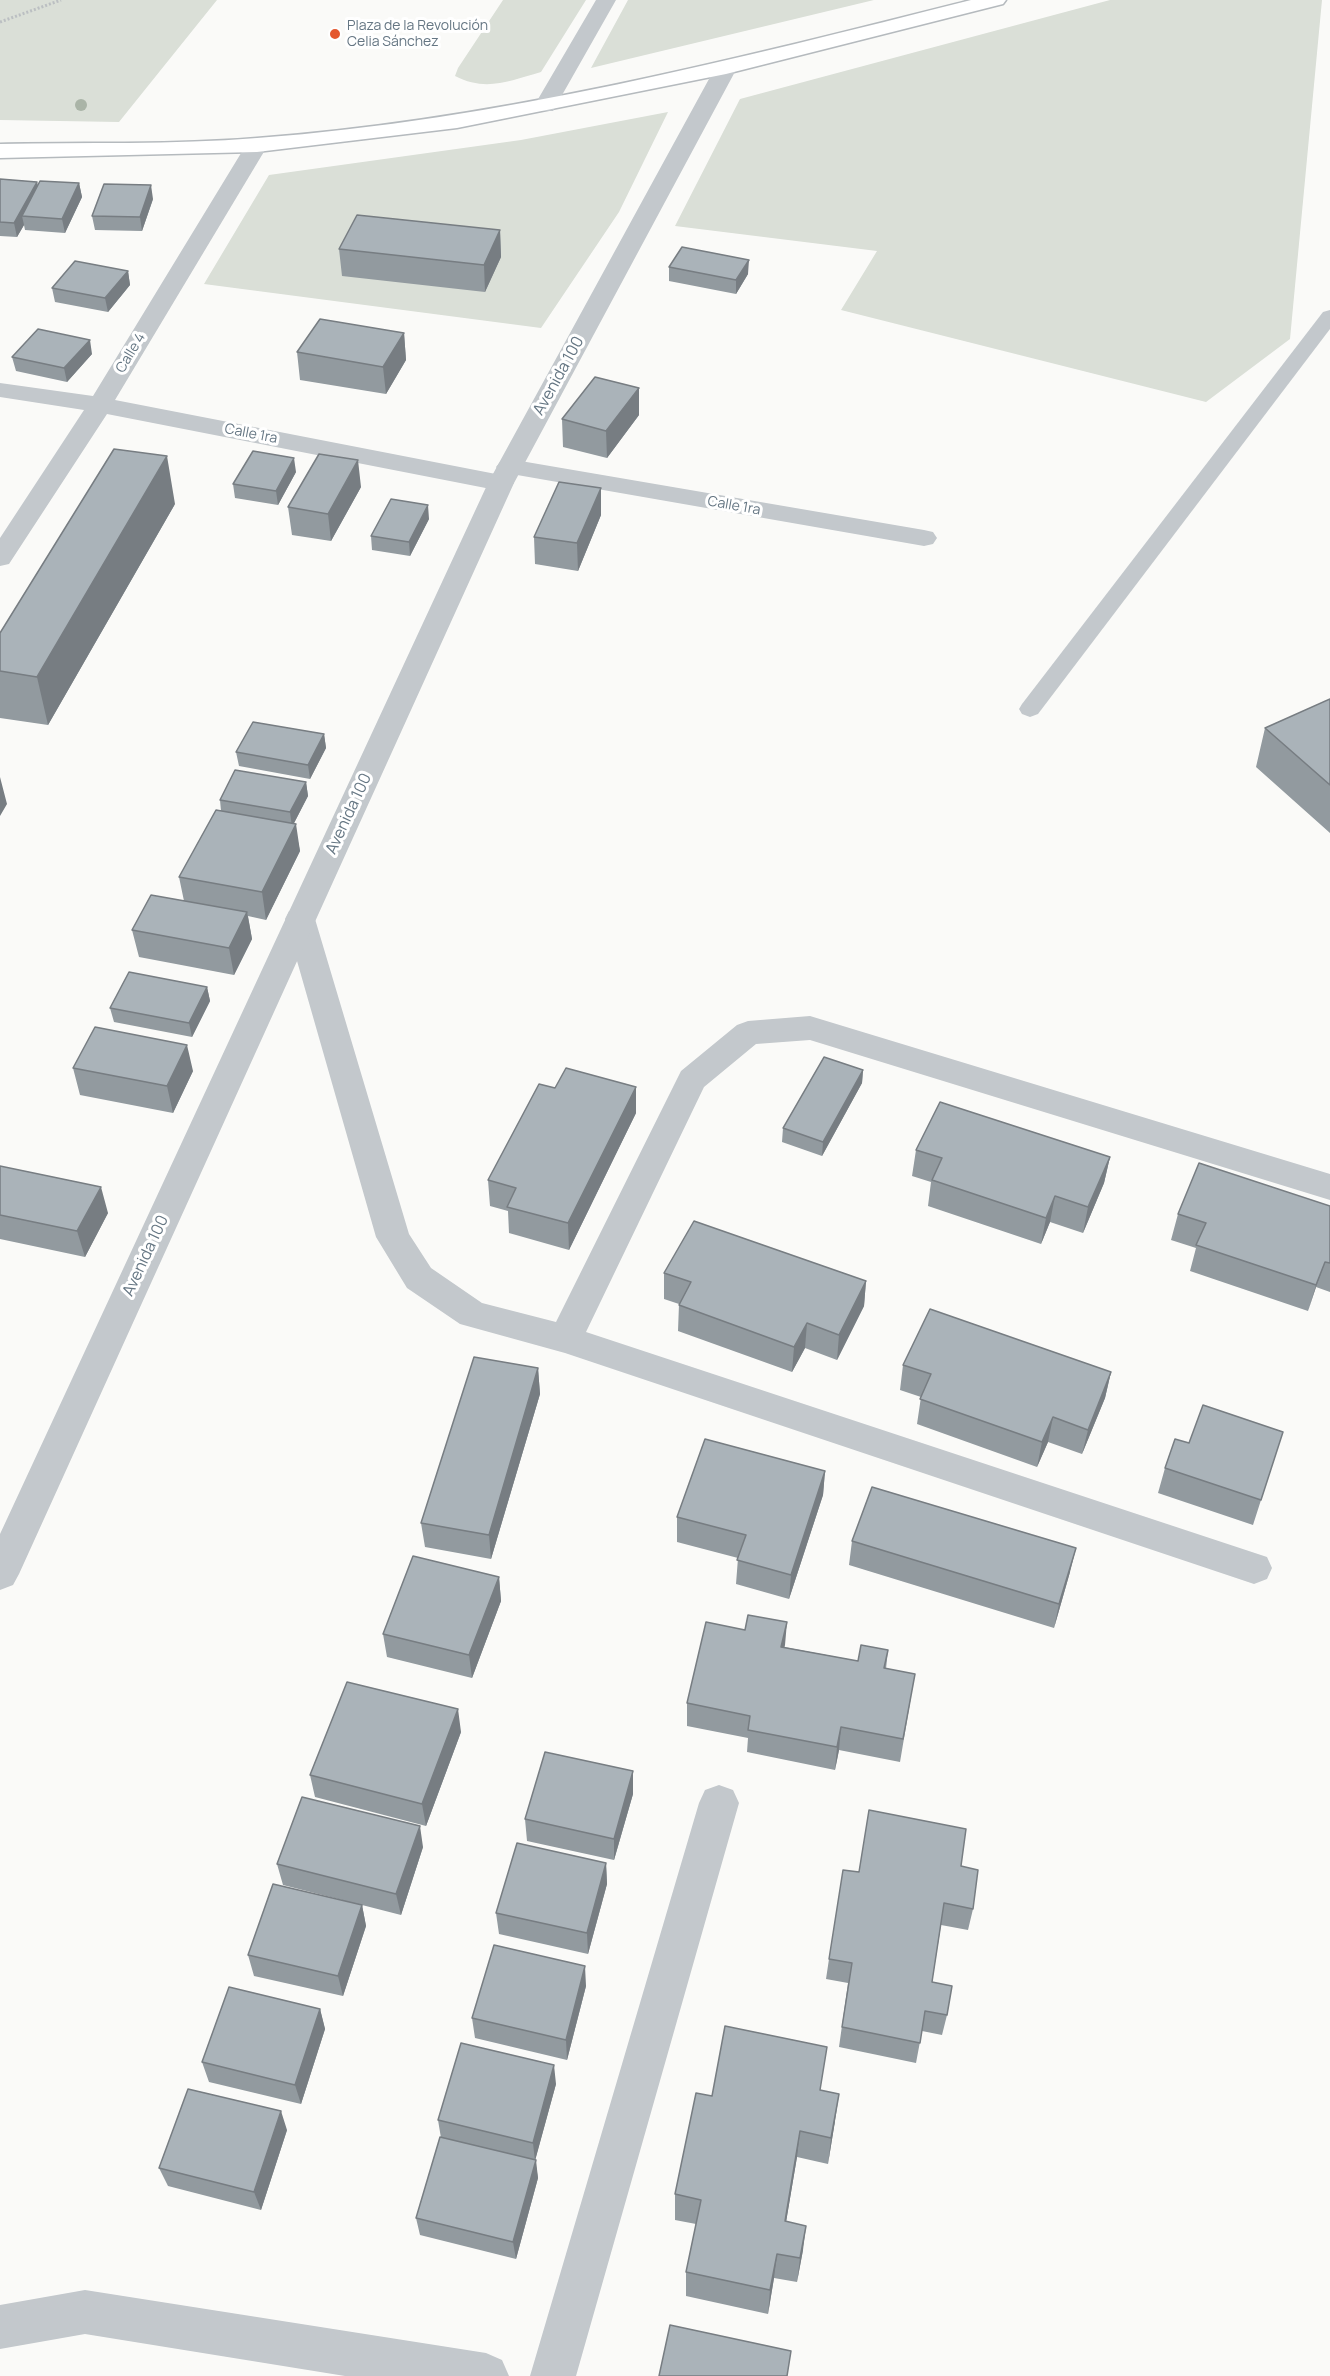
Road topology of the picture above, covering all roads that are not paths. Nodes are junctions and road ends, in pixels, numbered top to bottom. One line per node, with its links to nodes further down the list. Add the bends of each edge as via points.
1 (606, 0): 4 (street)
2 (996, 0): 3 (main road)
3 (726, 68): 4 (main road); 10 (street, Avenida 100)
4 (545, 106): 5 (main road, via 457,121)
5 (257, 145): 6 (main road); 9 (street, Calle 4)
6 (0, 151)
7 (1330, 316): 13 (lane)
8 (0, 390): 9 (street, Calle 1ra)
9 (100, 405): 10 (street, Calle 1ra); 12 (street, Calle 4)
10 (505, 475): 11 (street, Calle 1ra); 14 (street, Avenida 100)
11 (924, 538)
12 (0, 558)
13 (1030, 709)
14 (300, 919): 16 (street, via 393,1237 418,1278 472,1314); 18 (street, Avenida 100)
15 (1330, 1187): 16 (street, via 810,1028 748,1033 692,1079)
16 (565, 1339): 17 (street)
17 (1254, 1568)
18 (0, 1574)
19 (719, 1803): 22 (street)
20 (0, 2327): 21 (street, via 85,2312)
21 (486, 2376)
22 (553, 2376)

